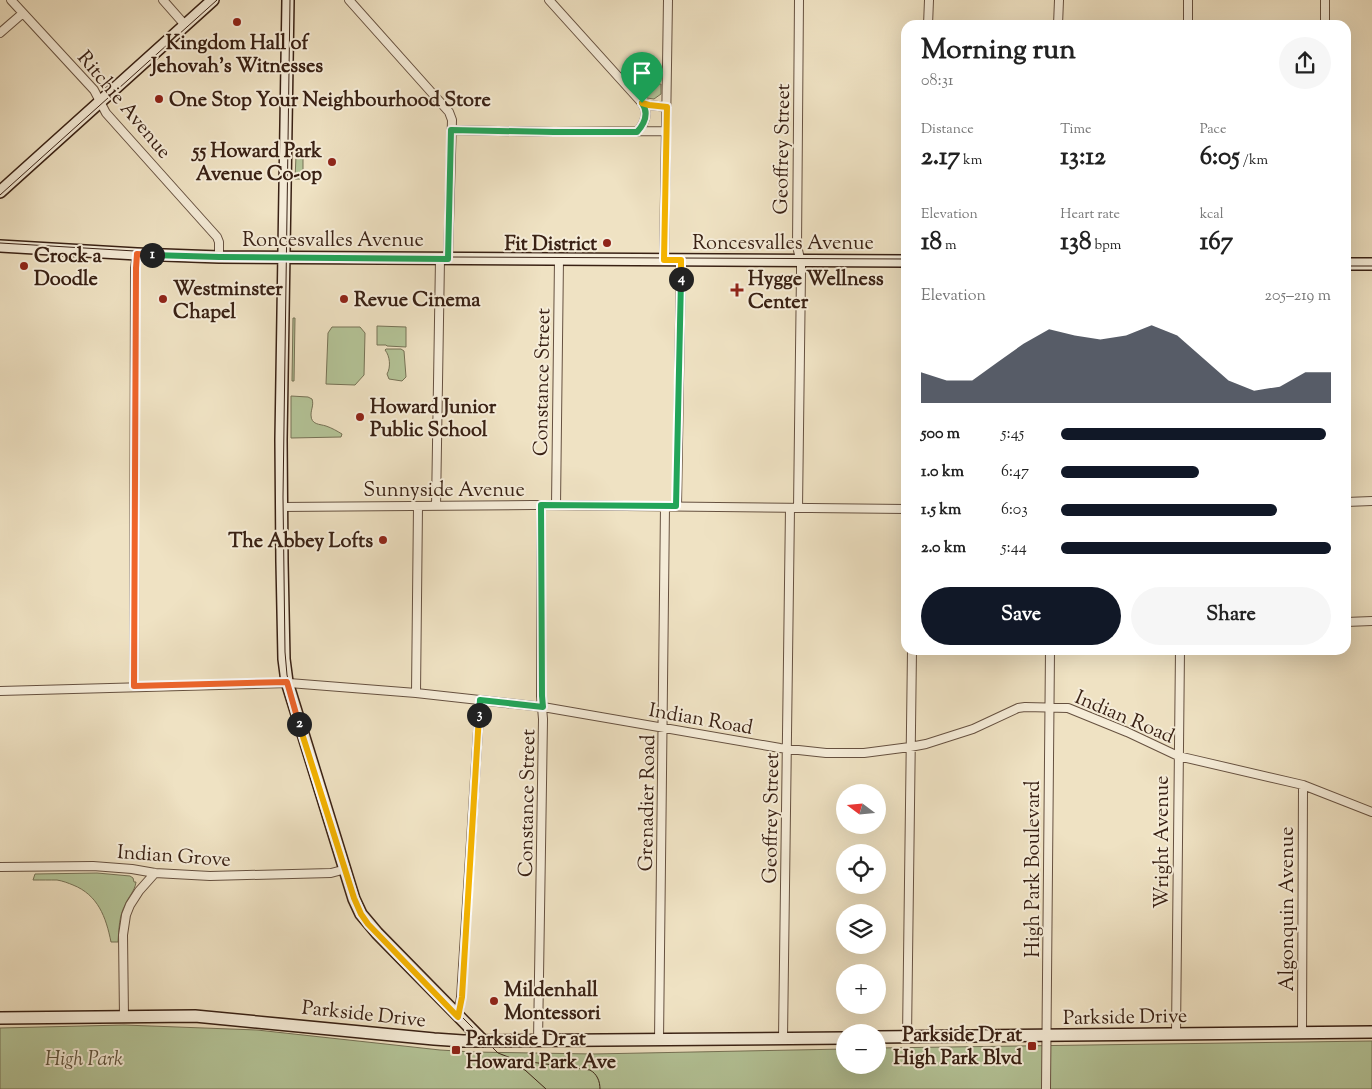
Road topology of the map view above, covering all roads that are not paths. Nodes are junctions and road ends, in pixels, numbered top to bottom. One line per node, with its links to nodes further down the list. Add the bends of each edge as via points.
1 (11, 0): 13 (street, Ritchie Avenue)
2 (163, 0): 18 (street)
3 (213, 0): 18 (street)
4 (288, 0): 30 (street)
5 (349, 0): 23 (street, via 449,112)
6 (549, 0): 21 (street)
7 (668, 0): 22 (street)
8 (799, 0): 35 (street, Geoffrey Street, via 797,246)
9 (929, 0): 14 (street)
10 (1059, 0): 15 (street)
11 (1188, 0): 16 (street)
12 (1324, 0): 17 (street)
13 (23, 13): 19 (street); 20 (street, Ritchie Avenue, via 94,90)
14 (928, 20)
15 (1058, 20)
16 (1188, 20)
17 (1325, 20)
18 (185, 25): 20 (street)
19 (0, 34)
20 (100, 102): 26 (street); 29 (street, Ritchie Avenue, via 106,113 217,236)
21 (642, 103): 22 (street); 25 (street, via 646,113)
22 (667, 107): 24 (street)
23 (451, 130): 25 (street); 31 (street)
24 (666, 131): 25 (street); 33 (street)
25 (637, 132)
26 (0, 192)
27 (0, 246): 28 (street, Roncesvalles Avenue)
28 (137, 254): 29 (street, Roncesvalles Avenue); 56 (street)
29 (219, 257): 30 (street, Roncesvalles Avenue)
30 (284, 258): 31 (street, Roncesvalles Avenue); 47 (street)
31 (444, 259): 32 (street, Roncesvalles Avenue); 44 (street, via 438,321)
32 (559, 259): 33 (street, Roncesvalles Avenue); 42 (street, Constance Street)
33 (664, 260): 34 (street, Roncesvalles Avenue)
34 (681, 260): 35 (street, Roncesvalles Avenue); 46 (street)
35 (800, 261): 36 (street, Roncesvalles Avenue); 48 (street, Geoffrey Street)
36 (901, 261)
37 (1351, 264): 38 (street)
38 (1372, 264)
39 (1372, 501): 40 (street)
40 (1351, 502)
41 (541, 505): 42 (street, Sunnyside Avenue); 44 (street, Sunnyside Avenue); 60 (street, Constance Street)
42 (556, 505): 45 (street, Sunnyside Avenue)
43 (418, 506): 44 (street, Sunnyside Avenue); 47 (street, Sunnyside Avenue); 58 (street)
44 (436, 506)
45 (665, 506): 46 (street, Sunnyside Avenue); 62 (street, Grenadier Road)
46 (676, 506): 48 (street, Sunnyside Avenue)
47 (281, 507): 55 (street)
48 (794, 508): 49 (street, Sunnyside Avenue); 64 (street, Geoffrey Street)
49 (901, 509)
50 (1372, 621): 51 (street)
51 (1351, 622)
52 (912, 655): 63 (street)
53 (1050, 655): 61 (street, High Park Boulevard)
54 (1180, 655): 65 (street, Wright Avenue)
55 (287, 682): 56 (street, Indian Road); 58 (street, Indian Road); 69 (street)
56 (134, 686): 57 (street, Indian Road)
57 (0, 691)
58 (416, 693): 59 (street, Indian Road)
59 (480, 700): 60 (street, Indian Road); 72 (street, via 462,997)
60 (543, 707): 62 (street, Indian Road); 84 (street, Constance Street)
61 (1049, 708): 63 (street, Indian Road, via 1018,708 959,734); 65 (street, Indian Road, via 1073,710); 77 (street, High Park Boulevard)
62 (663, 727): 64 (street, Indian Road); 82 (street, Grenadier Road)
63 (910, 747): 64 (street, Indian Road, via 847,754); 78 (street)
64 (787, 749): 79 (street, Geoffrey Street)
65 (1178, 756): 66 (street, Indian Road); 76 (street, Wright Avenue)
66 (1303, 785): 67 (street, Indian Road); 75 (street, Algonquin Avenue)
67 (1372, 812)
68 (0, 868): 70 (street, Indian Grove, via 93,866)
69 (346, 869): 70 (street, Indian Grove, via 331,873); 72 (street, via 358,907 368,924)
70 (155, 874): 71 (street, via 139,891 126,915 123,936)
71 (124, 1017): 73 (street, Parkside Drive); 83 (street, Parkside Drive, via 194,1016)
72 (458, 1017): 83 (street)
73 (0, 1018)
74 (1372, 1032): 75 (street, Parkside Drive)
75 (1302, 1033): 76 (street, Parkside Drive)
76 (1176, 1034): 77 (street, Parkside Drive)
77 (1046, 1036): 78 (street, Parkside Drive); 85 (street, High Park Boulevard)
78 (907, 1037): 81 (street, Parkside Drive)
79 (783, 1038): 80 (street, Parkside Drive); 82 (street, Parkside Drive)
80 (836, 1038)
81 (886, 1038)
82 (660, 1040): 84 (street, Parkside Drive)
83 (483, 1041): 84 (street, Parkside Drive)
84 (538, 1041)
85 (1046, 1089)

